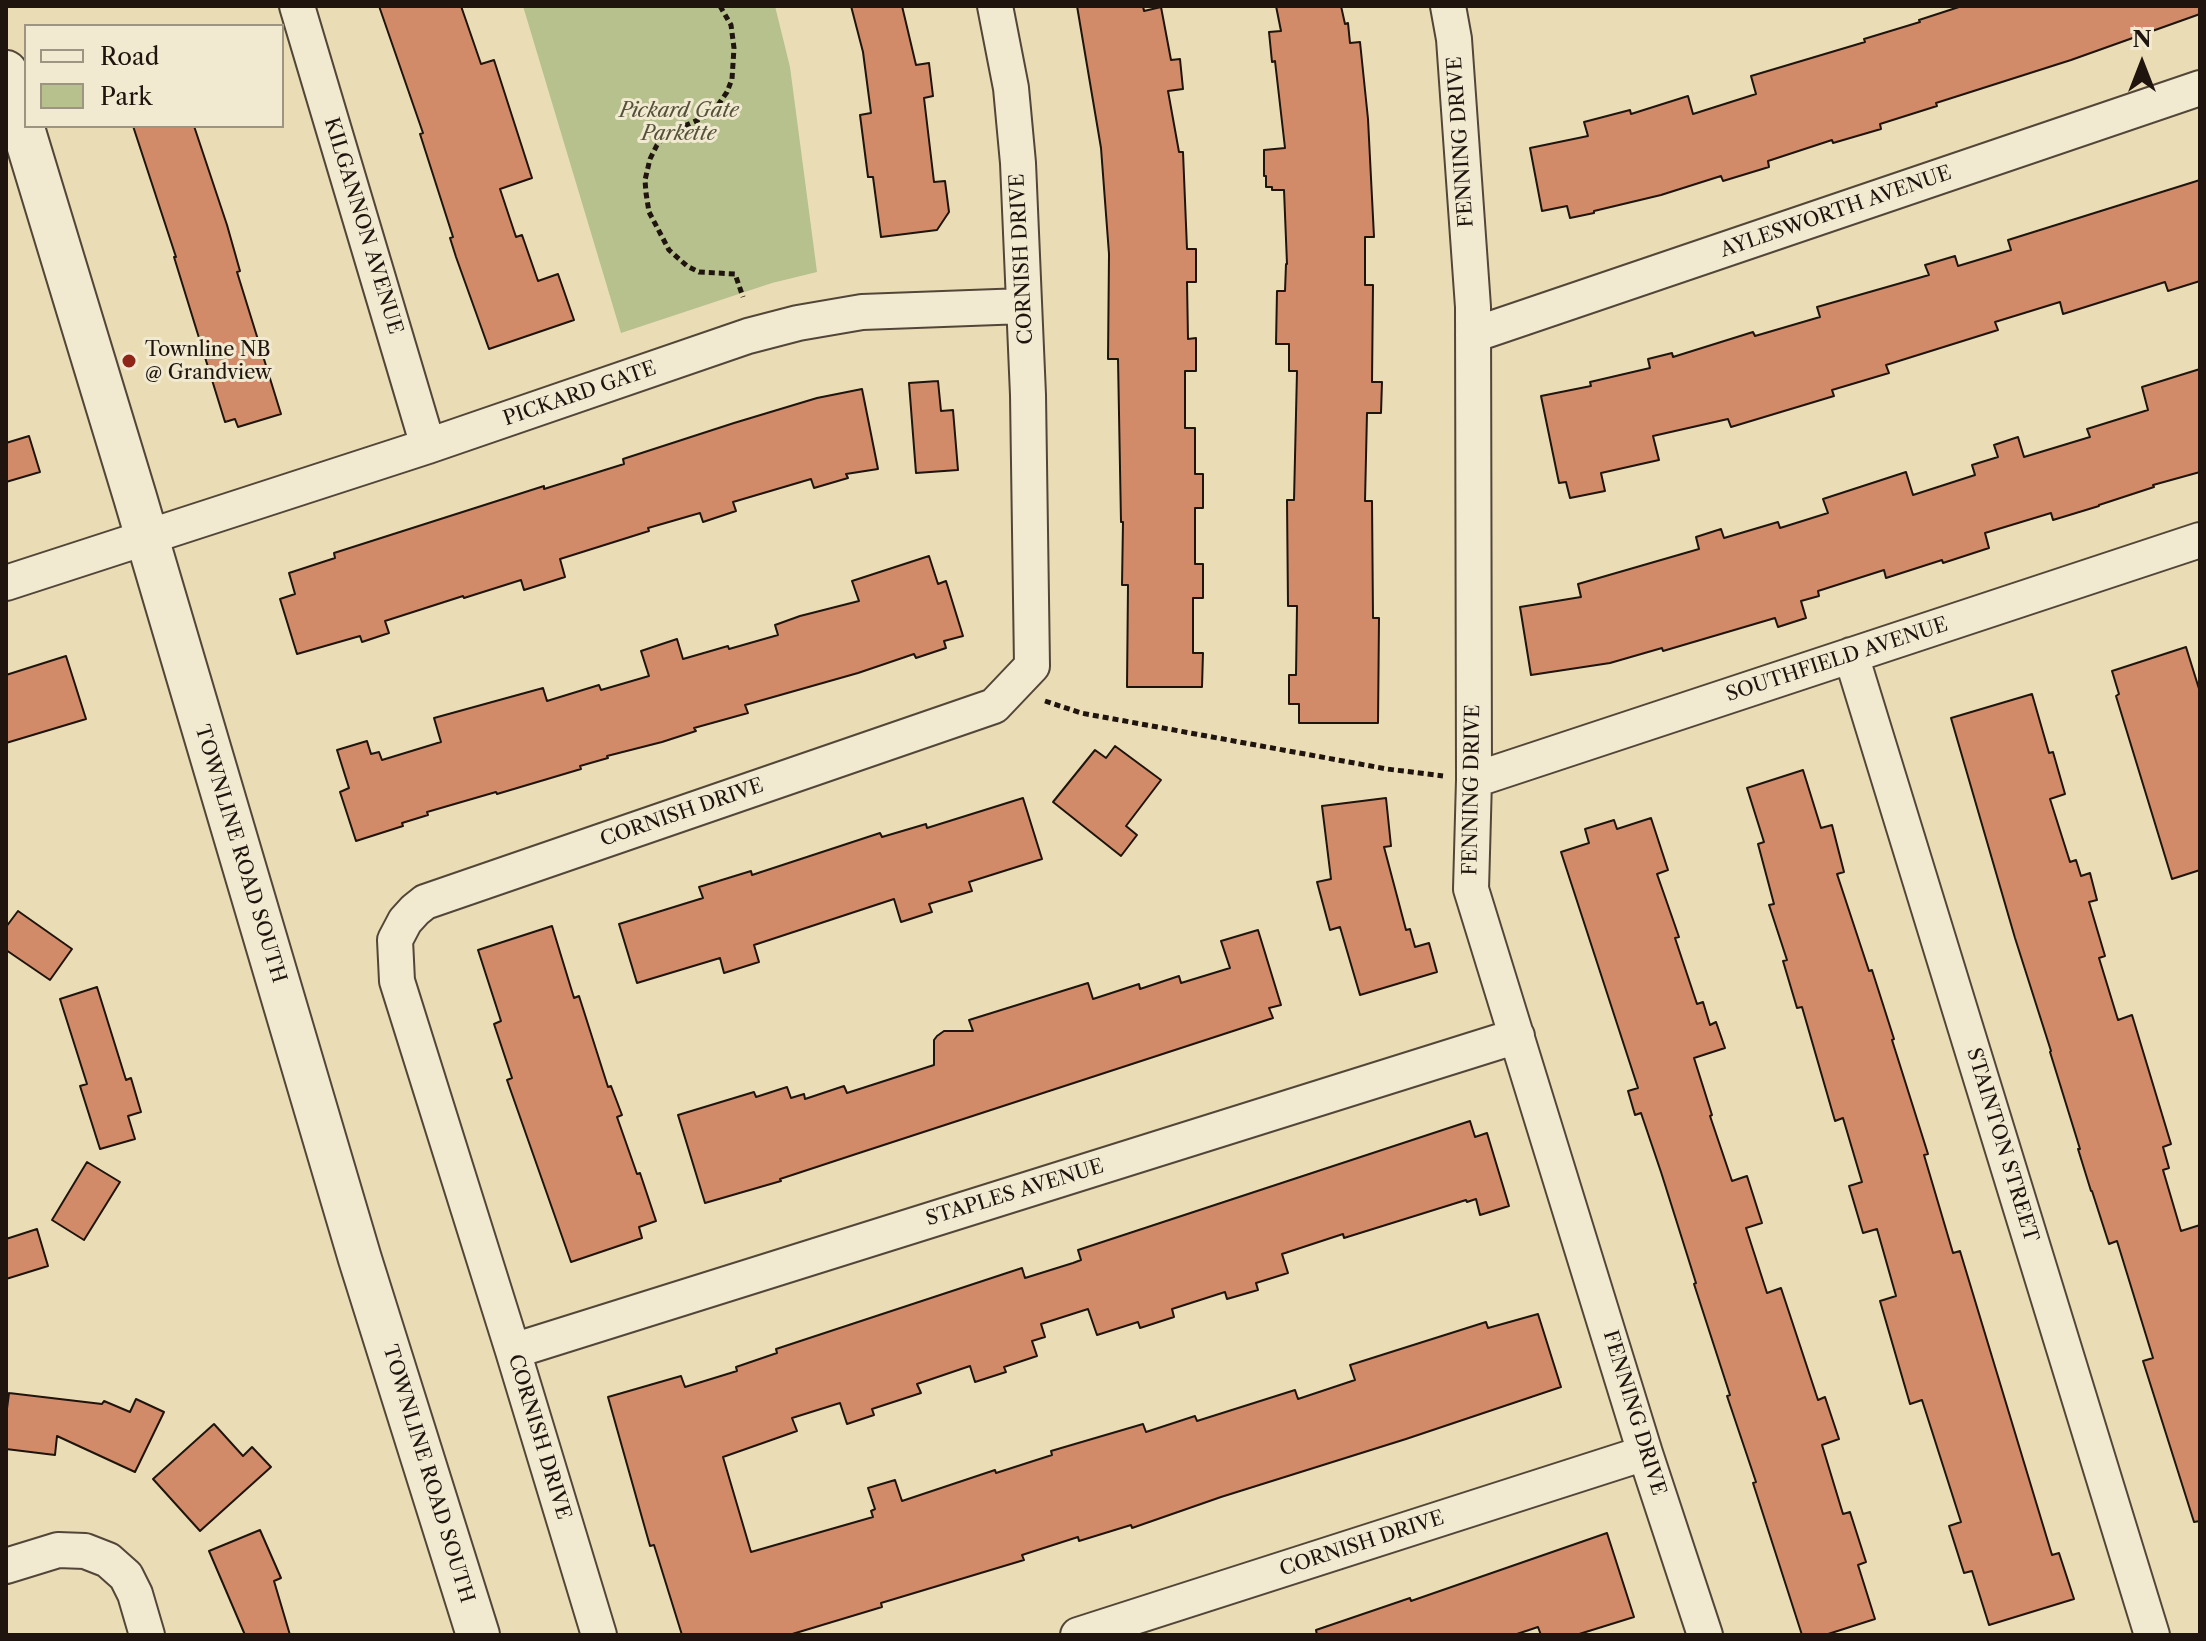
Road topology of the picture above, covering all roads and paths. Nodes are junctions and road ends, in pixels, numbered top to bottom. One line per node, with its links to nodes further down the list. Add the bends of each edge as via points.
1 (297, 6): 10 (street, KILGANNON AVENUE)
2 (720, 6): 7 (path, via 731,25 734,48 727,92 705,117 668,133 657,145 646,193 649,212 669,250 699,272 735,274)
3 (995, 6): 8 (street, CORNISH DRIVE, via 1011,88)
4 (1448, 6): 9 (street, FENNING DRIVE)
5 (6, 72): 11 (street, TOWNLINE ROAD SOUTH)
6 (2200, 88): 9 (street, AYLESWORTH AVENUE)
7 (743, 297)
8 (1024, 306): 10 (street, PICKARD GATE, via 862,312 798,323); 15 (street, CORNISH DRIVE, via 1032,666)
9 (1473, 335): 16 (street, FENNING DRIVE)
10 (428, 446): 11 (street, PICKARD GATE)
11 (147, 539): 13 (street, PICKARD GATE); 22 (street, TOWNLINE ROAD SOUTH, via 360,1259)
12 (2200, 540): 14 (street, SOUTHFIELD AVENUE)
13 (6, 583)
14 (1851, 655): 16 (street, SOUTHFIELD AVENUE); 26 (street, STAINTON STREET)
15 (1010, 690): 16 (path, via 1081,713); 18 (street, CORNISH DRIVE, via 994,706 441,895 405,921 395,940 397,981)
16 (1474, 780): 17 (street, FENNING DRIVE, via 1471,889)
17 (1517, 1036): 18 (street, STAPLES AVENUE); 19 (street, FENNING DRIVE)
18 (513, 1351): 23 (street, CORNISH DRIVE)
19 (1645, 1453): 24 (street, CORNISH DRIVE); 25 (street, FENNING DRIVE)
20 (6, 1566): 21 (street, via 58,1550 85,1551 108,1560 126,1576)
21 (147, 1635)
22 (478, 1635)
23 (599, 1635)
24 (1078, 1635)
25 (1705, 1635)
26 (2152, 1635)

